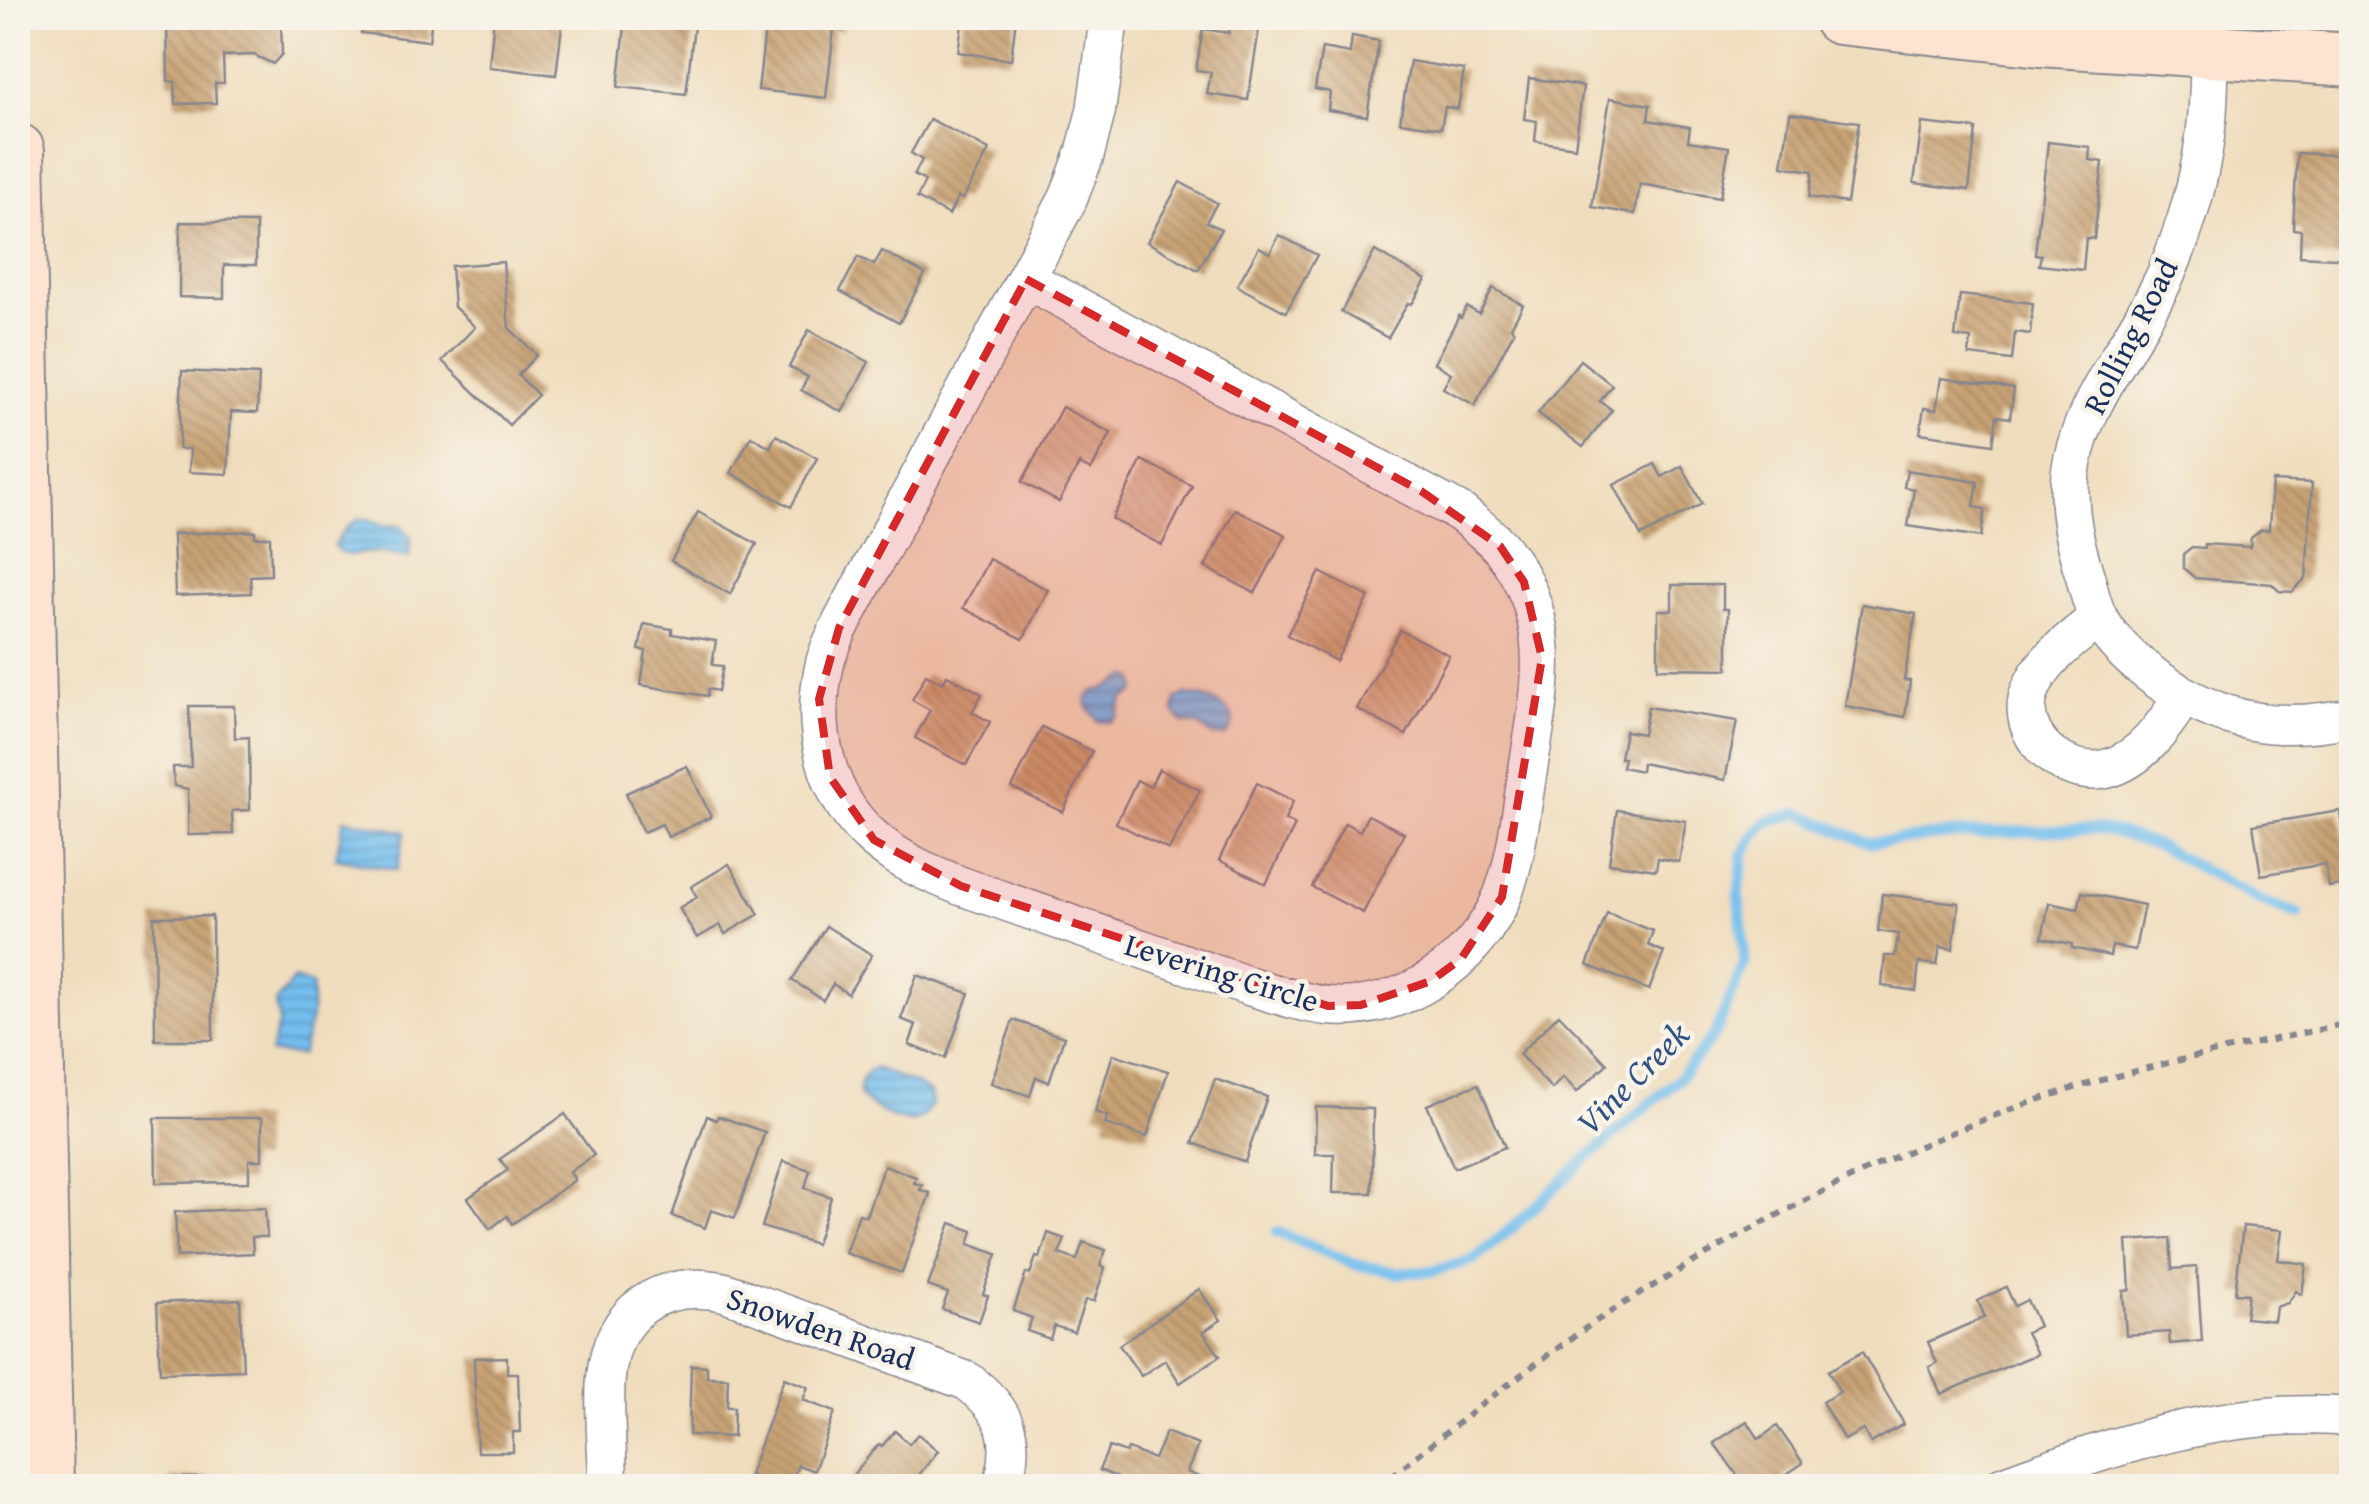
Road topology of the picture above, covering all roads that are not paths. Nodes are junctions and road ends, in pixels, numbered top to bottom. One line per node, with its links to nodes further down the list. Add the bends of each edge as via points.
1 (1109, 18): 7 (street, Levering Circle, via 1085,154)
2 (1839, 18): 3 (main road)
3 (2067, 30): 4 (main road)
4 (2210, 51): 5 (main road); 9 (street, Rolling Road, via 2207,121 2183,227 2144,318 2094,403 2070,477 2078,556)
5 (2352, 60)
6 (18, 150): 8 (main road)
7 (1026, 279): 7 (street, Levering Circle, via 825,661 820,737 849,812 874,840 916,868 1246,985 1328,1006 1361,1006 1431,980 1484,931 1513,862 1542,658 1539,621 1524,582 1500,546 1461,513)
8 (22, 567): 12 (main road)
9 (2098, 618): 10 (street, Rolling Road, via 2123,649); 10 (street, via 2040,671 2028,694 2027,717 2056,760 2080,770 2105,769 2132,757)
10 (2183, 697): 11 (street, Rolling Road, via 2226,716 2274,725)
11 (2352, 717)
12 (29, 1219): 14 (main road)
13 (2352, 1417): 17 (street, via 2266,1416 2217,1424 2089,1454)
14 (46, 1486)
15 (608, 1486): 16 (street, Snowden Road, via 606,1378 618,1335 646,1302 686,1288 725,1292 967,1381 1000,1413 1009,1462)
16 (1002, 1486)
17 (2002, 1486)

